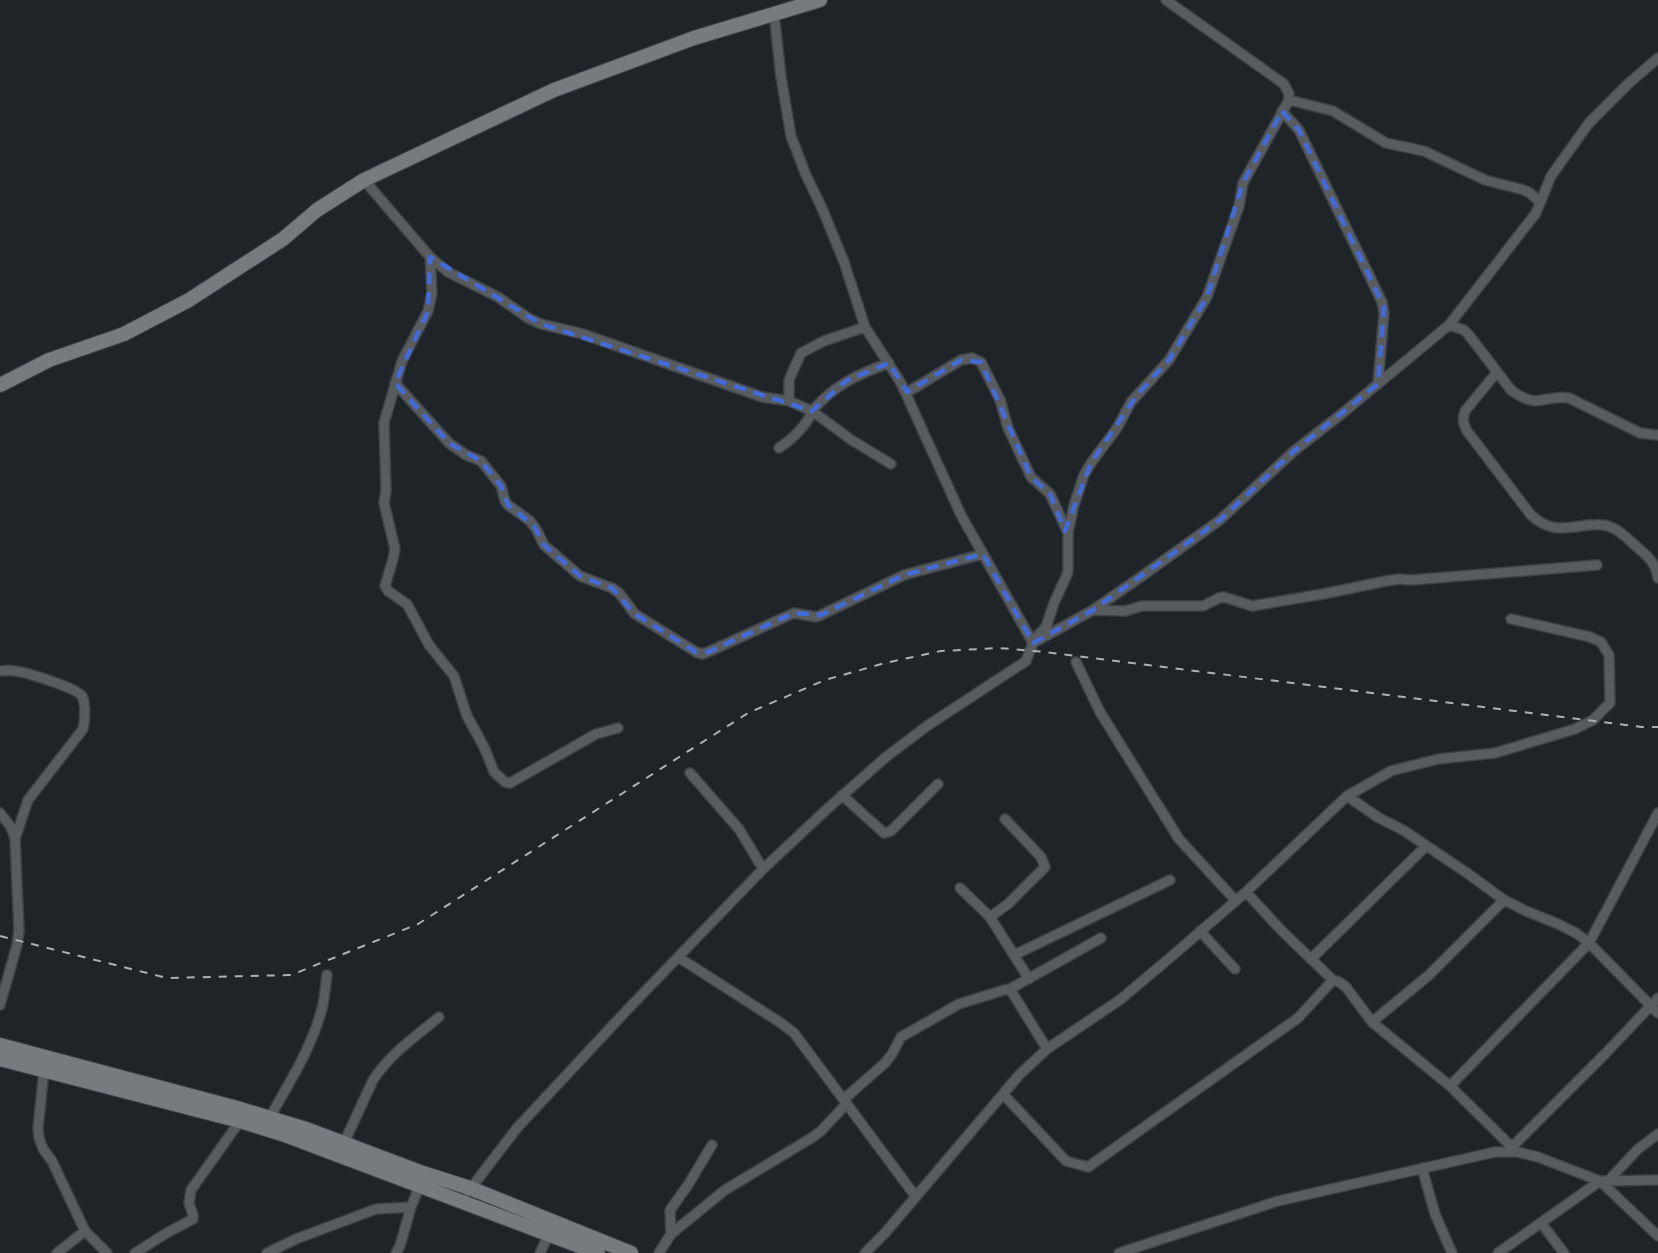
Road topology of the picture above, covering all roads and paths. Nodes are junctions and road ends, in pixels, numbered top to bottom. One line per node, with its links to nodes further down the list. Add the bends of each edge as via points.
1 (820, 0): 3 (main road)
2 (1166, 0): 5 (street, via 1284,84)
3 (774, 13): 7 (main road, via 554,90); 11 (street, via 791,136 844,262)
4 (1658, 58): 8 (street, via 1589,123 1551,176)
5 (1288, 100): 6 (street); 8 (street, via 1333,111 1386,143 1432,154 1485,180 1524,190)
6 (1282, 111): 15 (street, via 1299,130 1382,302); 23 (street, via 1243,183 1239,206 1207,297 1169,360 1137,395 1091,463 1074,505)
7 (364, 180): 9 (street); 16 (main road, via 189,300 124,334 50,360)
8 (1540, 202): 10 (street, via 1536,213)
9 (430, 257): 14 (street, via 432,293 428,311); 18 (street, via 448,272 542,324 583,334 762,397)
10 (1449, 325): 13 (street, via 1464,330); 15 (street)
11 (865, 327): 12 (street); 18 (street, via 801,353 789,380)
12 (889, 363): 17 (street); 19 (street, via 846,381)
13 (1497, 372): 20 (street, via 1511,390 1530,401 1569,398 1640,433); 26 (street, via 1465,411 1463,424 1531,515 1551,528 1609,526 1649,557)
14 (395, 383): 24 (street, via 449,443 481,461 501,486 505,501 534,525 544,545 580,576 620,593 635,614 702,654 794,613 821,615 904,575); 32 (street, via 384,423 384,503 394,549 385,586 407,604 429,645 454,676 467,717 494,772 510,783 596,734)
15 (1378, 384): 27 (street, via 1294,451 1220,520)
16 (0, 385)
17 (906, 393): 23 (street, via 961,360 972,358 981,362 1031,477 1050,494); 24 (street, via 961,515)
18 (789, 401): 19 (street)
19 (812, 411): 21 (street, via 790,441); 22 (street)
20 (1655, 434)
21 (779, 448)
22 (891, 464)
23 (1068, 533): 29 (street, via 1068,571 1046,627)
24 (983, 554): 29 (street)
25 (1597, 565): 27 (street, via 1399,579 1252,606 1224,597 1203,606)
26 (1658, 578)
27 (1093, 610): 29 (street)
28 (1511, 618): 36 (street, via 1601,642 1609,655 1610,703 1593,720 1575,729 1495,753 1438,759 1391,771)
29 (1033, 642): 35 (street, via 1026,661 927,726)
30 (1076, 662): 46 (street, via 1100,712 1175,833)
31 (0, 671): 40 (street, via 21,672 73,688 83,699 83,729 28,800)
32 (618, 728)
33 (690, 773): 42 (street, via 739,829)
34 (938, 784): 35 (street, via 891,831 884,833)
35 (842, 795): 42 (street)
36 (1347, 796): 41 (street); 45 (street)
37 (0, 813): 40 (street)
38 (1658, 813): 51 (street)
39 (1005, 819): 48 (street, via 1041,857 1045,867)
40 (15, 839): 60 (street, via 19,930)
41 (1426, 846): 47 (street); 54 (street)
42 (763, 869): 53 (street)
43 (1170, 880): 52 (street)
44 (960, 888): 48 (street)
45 (1246, 892): 46 (street); 54 (street)
46 (1236, 900): 49 (street)
47 (1504, 900): 51 (street, via 1576,933); 63 (street, via 1430,975)
48 (990, 917): 52 (street)
49 (1200, 931): 55 (street); 65 (street, via 1121,999)
50 (1101, 938): 57 (street)
51 (1589, 943): 61 (street); 68 (street)
52 (1014, 955): 57 (street)
53 (678, 957): 70 (street, via 794,1033); 81 (street, via 517,1128)
54 (1311, 959): 58 (street)
55 (1235, 969)
56 (327, 975): 71 (street, via 317,1024)
57 (1029, 979): 59 (street)
58 (1333, 980): 63 (street, via 1346,987); 69 (street, via 1291,1024 1088,1167 1066,1161)
59 (1010, 990): 65 (street); 70 (street, via 959,1004 901,1037 885,1063)
60 (0, 1005)
61 (1656, 1006): 76 (street)
62 (439, 1017): 74 (street, via 389,1058 370,1086)
63 (1372, 1022): 68 (street)
64 (0, 1045): 71 (main road)
65 (1047, 1049): 69 (street)
66 (0, 1059): 67 (main road)
67 (44, 1070): 72 (main road); 86 (street, via 39,1138)
68 (1450, 1086): 76 (street)
69 (1003, 1094): 82 (street)
70 (846, 1101): 82 (street); 88 (street, via 821,1131 734,1184)
71 (270, 1117): 74 (main road)
72 (240, 1121): 80 (main road); 92 (street, via 191,1190 193,1220)
73 (1658, 1134): 79 (street)
74 (344, 1143): 81 (main road)
75 (711, 1145): 88 (street, via 670,1210)
76 (1514, 1149): 77 (street); 79 (street)
77 (1422, 1168): 100 (street, via 1278,1202); 101 (street, via 1435,1214)
78 (1658, 1180): 79 (street)
79 (1604, 1181): 85 (street); 89 (street)
80 (419, 1186): 83 (main road); 84 (street)
81 (470, 1188): 83 (street); 97 (main road)
82 (916, 1197): 99 (street)
83 (462, 1203): 87 (main road)
84 (411, 1207): 93 (street, via 376,1209); 94 (street)
85 (1540, 1223): 102 (street); 103 (street)
86 (85, 1231): 90 (street); 91 (street)
87 (549, 1234): 95 (street); 96 (main road)
88 (671, 1234): 98 (street)
89 (1658, 1236)
90 (57, 1253)
91 (107, 1253)
92 (135, 1253)
93 (267, 1253)
94 (396, 1253)
95 (540, 1253)
96 (598, 1253)
97 (631, 1253)
98 (659, 1253)
99 (865, 1253)
100 (1119, 1253)
101 (1452, 1253)
102 (1498, 1253)
103 (1564, 1253)

